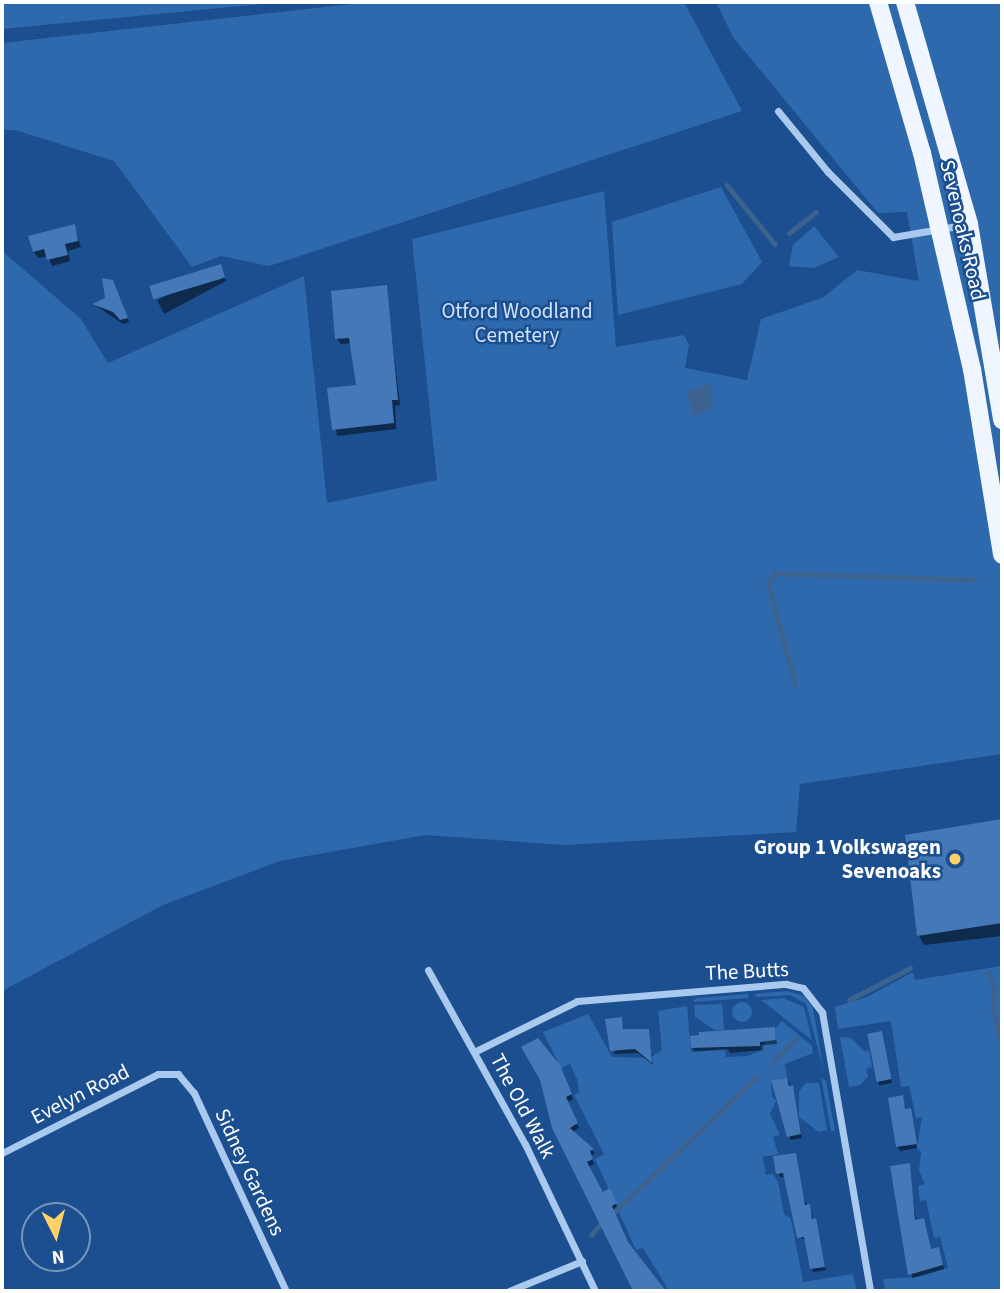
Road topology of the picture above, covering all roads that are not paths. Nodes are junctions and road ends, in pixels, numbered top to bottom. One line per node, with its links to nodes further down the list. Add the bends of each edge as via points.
1 (878, 2): 5 (main road, Sevenoaks Road)
2 (905, 2): 4 (main road, Sevenoaks Road)
3 (778, 111): 5 (street, via 828,172 893,237)
4 (970, 223): 5 (street); 6 (main road, Sevenoaks Road)
5 (939, 228): 7 (main road, Sevenoaks Road, via 972,369)
6 (1002, 420)
7 (1002, 555)
8 (428, 970): 9 (street, The Old Walk)
9 (474, 1052): 12 (street, The Old Walk); 16 (street, The Butts, via 577,1001 786,984 803,988 821,1009)
10 (175, 1073): 11 (street, Evelyn Road, via 158,1074); 13 (street, Sidney Gardens, via 194,1093)
11 (2, 1153)
12 (582, 1261): 14 (street); 15 (street, The Old Walk)
13 (286, 1291)
14 (509, 1291)
15 (595, 1291)
16 (870, 1291)

